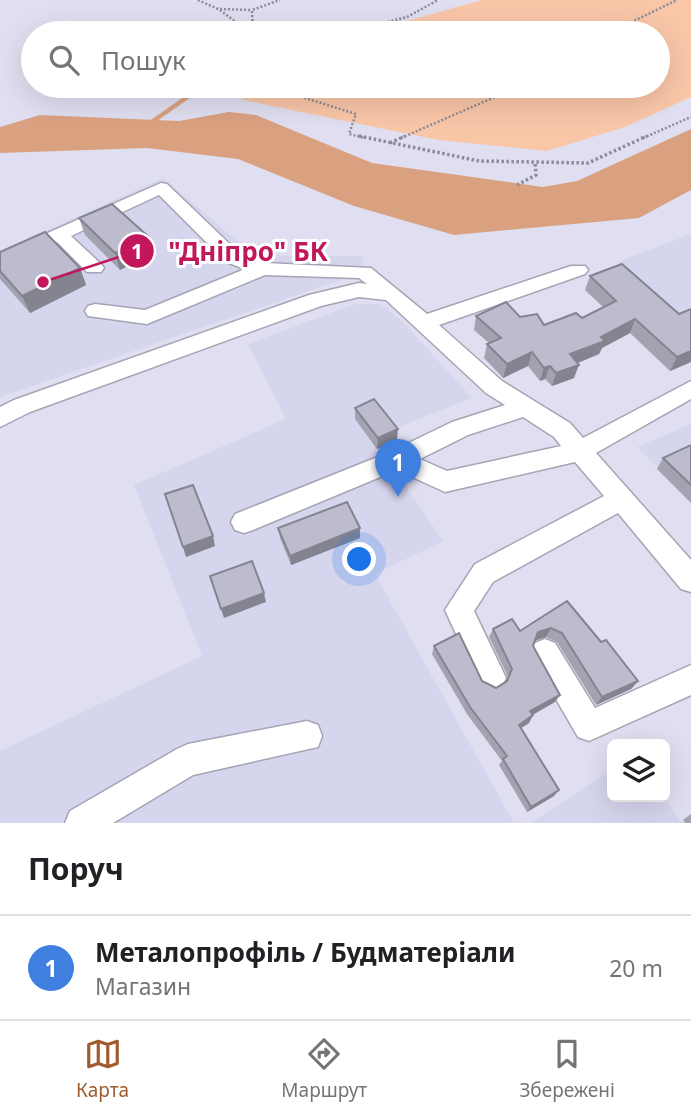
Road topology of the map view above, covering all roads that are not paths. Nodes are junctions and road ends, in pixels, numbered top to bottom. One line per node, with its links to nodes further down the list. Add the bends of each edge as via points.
1 (59, 234): 2 (lane); 3 (street); 4 (lane, via 161,188 233,258)
2 (0, 261)
3 (94, 268)
4 (264, 269): 6 (lane, via 364,272); 7 (street, via 147,317)
5 (578, 270): 8 (street)
6 (392, 294): 8 (street); 11 (street, via 359,290 316,300 22,406)
7 (94, 311)
8 (425, 322): 10 (street, via 494,387)
9 (691, 389): 12 (street)
10 (526, 407): 12 (street, via 562,430); 13 (street, via 460,428)
11 (0, 418)
12 (580, 451): 13 (street, via 445,482); 14 (street)
13 (398, 459): 15 (street)
14 (620, 500): 16 (street); 18 (street, via 484,573 459,610)
15 (244, 522)
16 (691, 580)
17 (545, 653): 19 (street, via 589,726)
18 (491, 678)
19 (691, 680)
20 (307, 736): 21 (street, via 188,760)
21 (82, 823)

